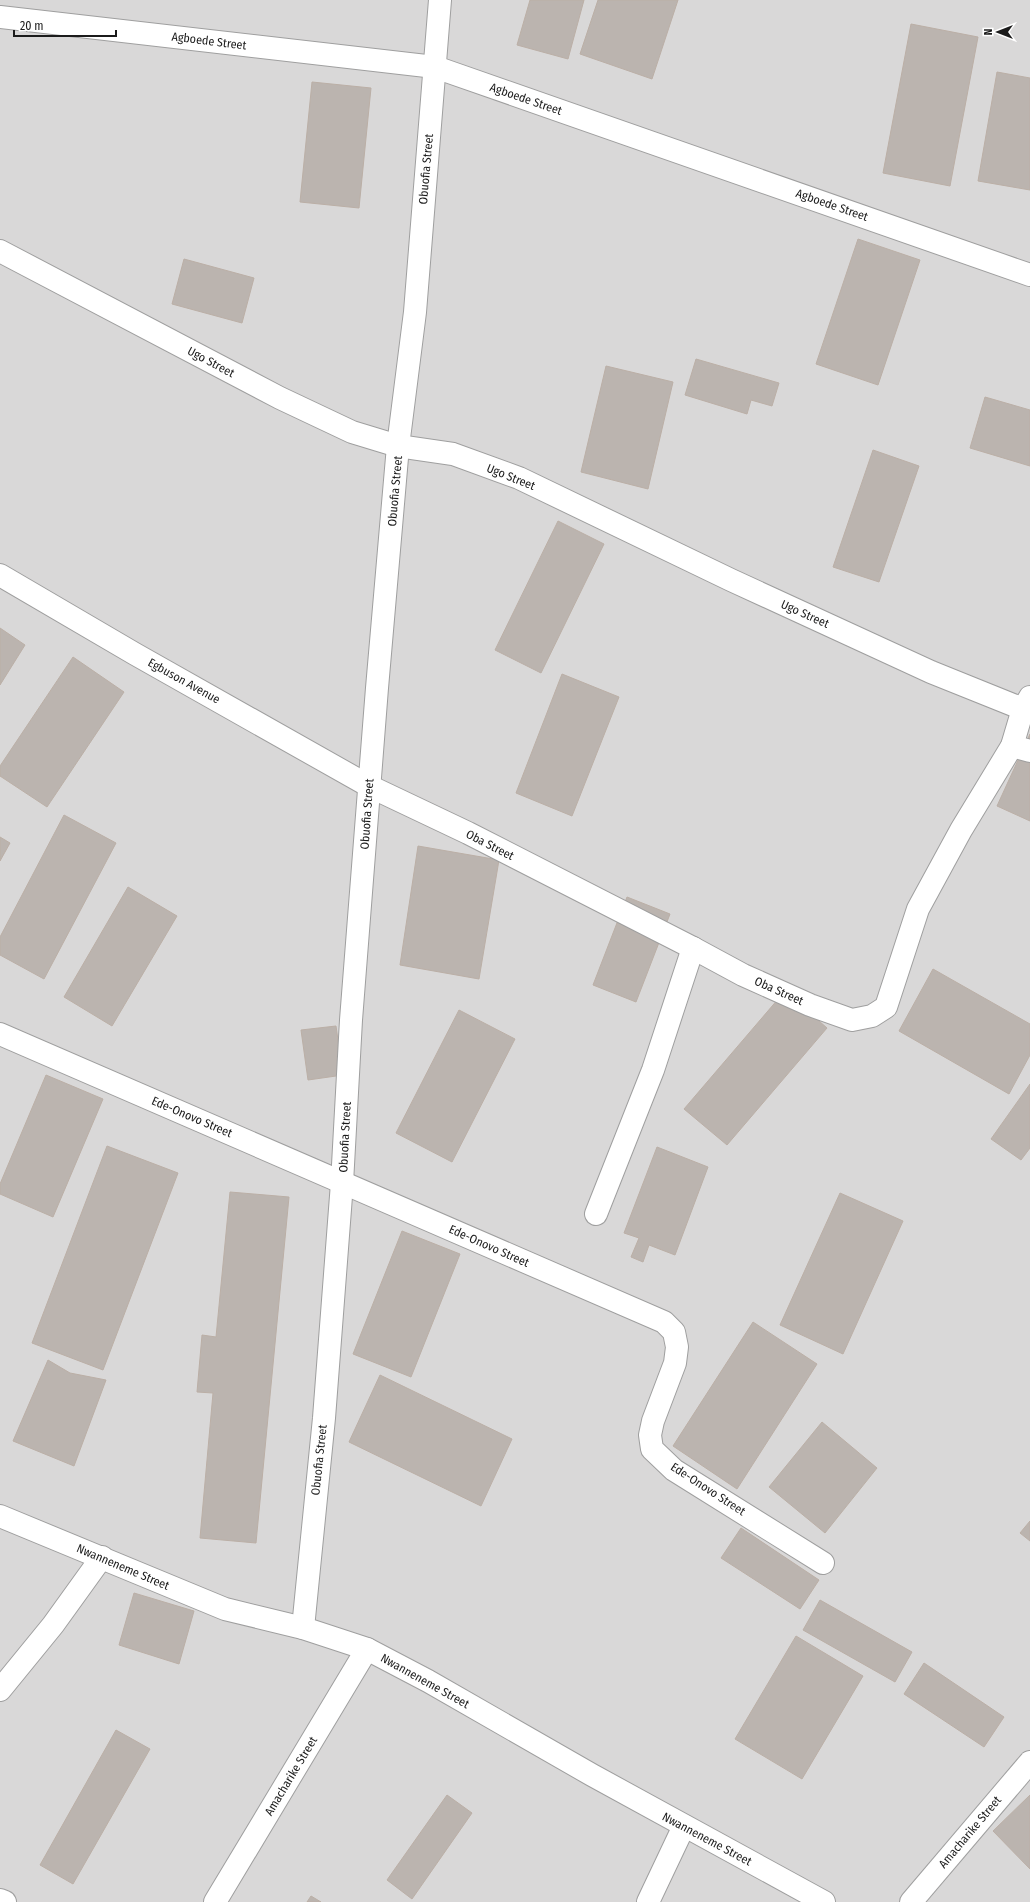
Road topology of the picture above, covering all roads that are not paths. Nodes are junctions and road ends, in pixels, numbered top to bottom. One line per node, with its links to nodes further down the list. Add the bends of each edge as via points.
1 (440, 0): 3 (street, Obuofia Street)
2 (0, 16): 3 (street, Agboede Street)
3 (435, 67): 5 (street, Agboede Street); 6 (street, Obuofia Street, via 415,312)
4 (0, 251): 6 (street, Ugo Street, via 280,398 352,432)
5 (1030, 275)
6 (398, 446): 8 (street, Ugo Street, via 453,454 519,478 924,669); 10 (street, Obuofia Street)
7 (0, 575): 10 (street, Egbuson Avenue)
8 (1027, 703): 9 (street, Oba Street)
9 (1021, 748): 11 (street, Oba Street, via 961,830 918,909 886,1007 872,1016 852,1020 810,1005 743,975)
10 (369, 786): 11 (street, Oba Street, via 468,833); 13 (street, Obuofia Street, via 351,1020)
11 (693, 948): 14 (street, via 653,1070)
12 (0, 1034): 13 (street, Ede-Onovo Street)
13 (342, 1182): 17 (street, Ede-Onovo Street, via 664,1322 674,1332 677,1347 675,1363 653,1421 650,1435 652,1449 674,1470); 18 (street, Obuofia Street, via 324,1418)
14 (596, 1214)
15 (0, 1516): 16 (street, Nwanneneme Street)
16 (102, 1557): 18 (street, Nwanneneme Street, via 224,1609); 20 (street, via 54,1625)
17 (823, 1563)
18 (303, 1628): 19 (street, Nwanneneme Street)
19 (367, 1649): 22 (street, Nwanneneme Street); 26 (street, Amacharike Street)
20 (0, 1690)
21 (1030, 1762): 28 (street, Amacharike Street)
22 (684, 1826): 23 (street, Nwanneneme Street); 27 (street)
23 (813, 1899)
24 (0, 1900): 25 (street)
25 (5, 1902)
26 (215, 1902)
27 (648, 1902)
28 (911, 1902)

